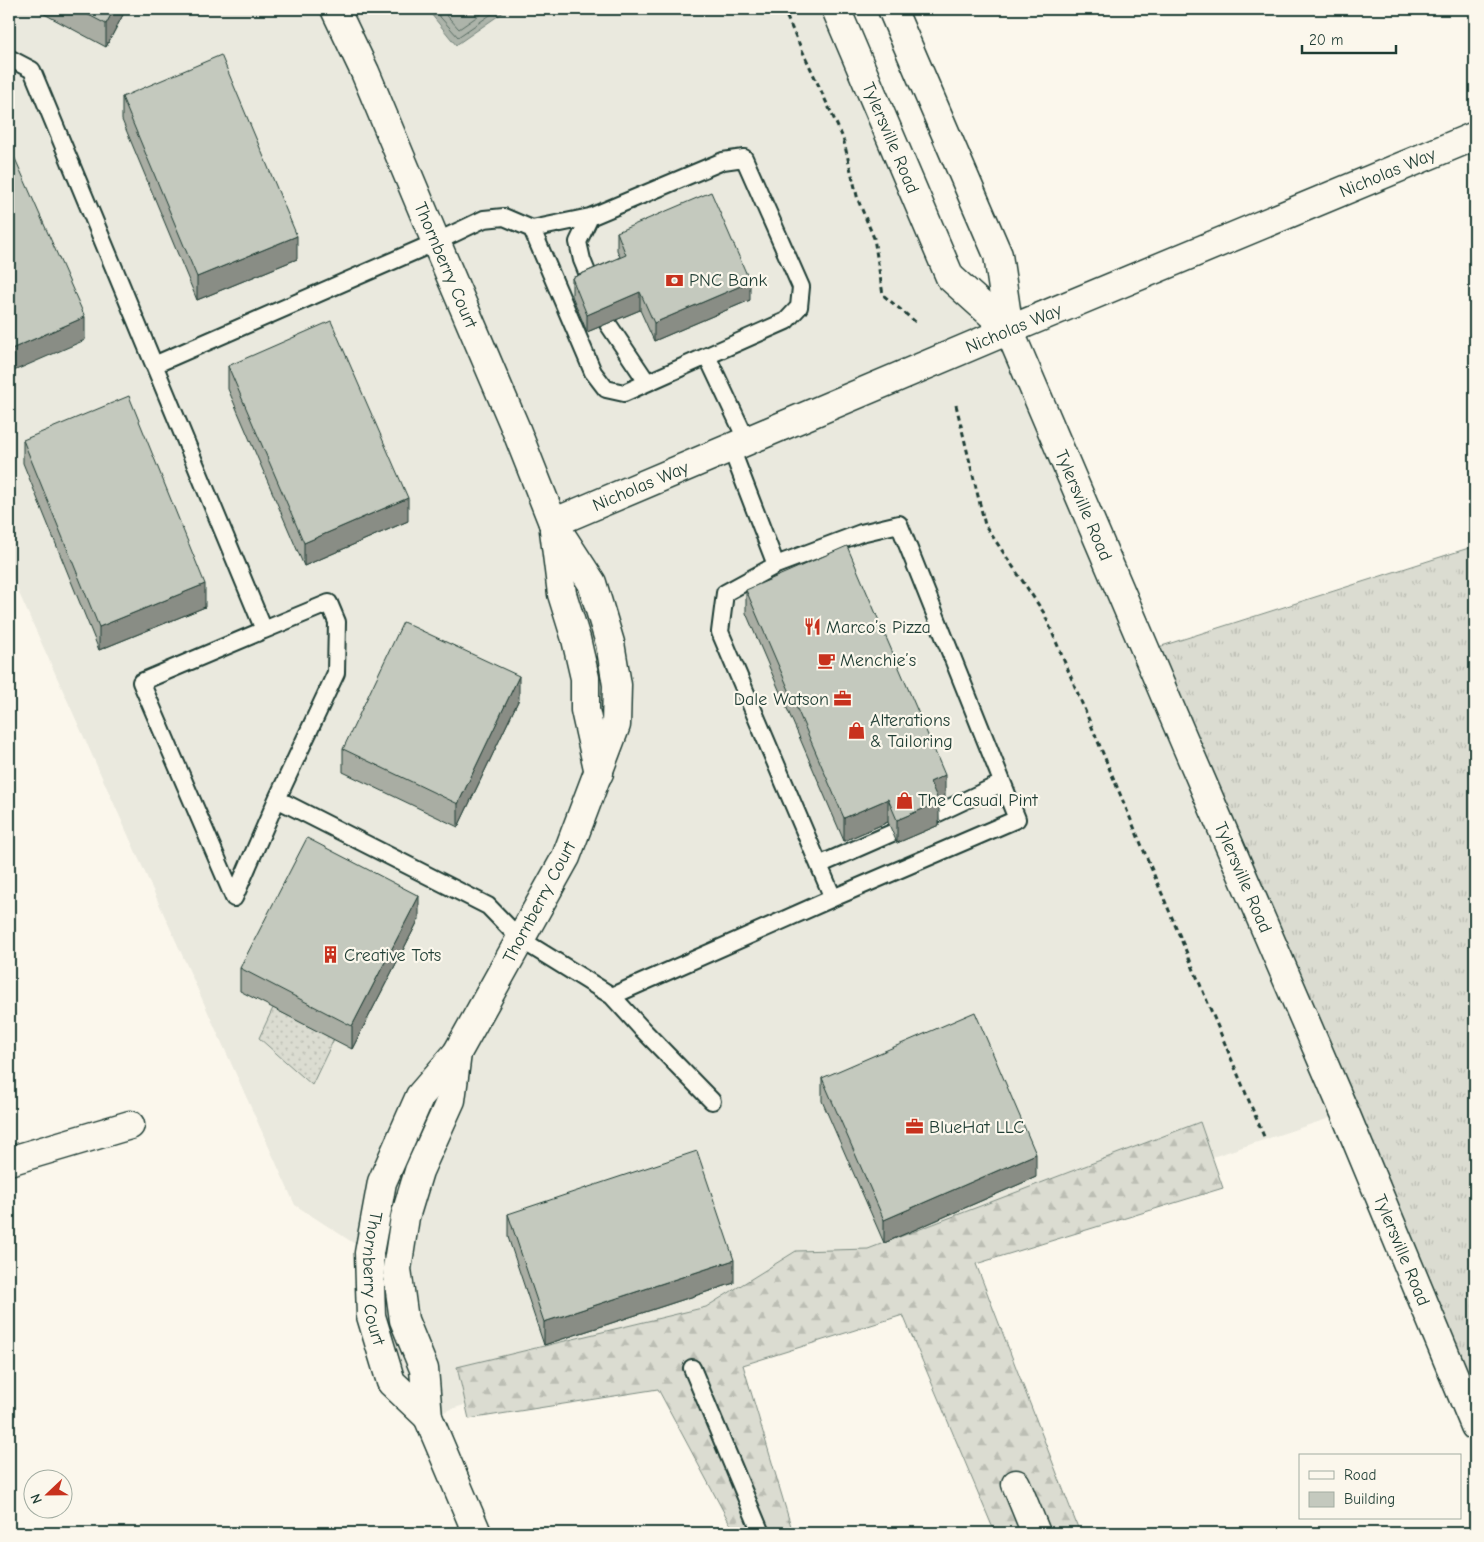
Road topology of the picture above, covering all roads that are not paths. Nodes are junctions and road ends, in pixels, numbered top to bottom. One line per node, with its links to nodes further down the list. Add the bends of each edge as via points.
1 (336, 9): 8 (street, Thornberry Court)
2 (836, 9): 11 (street, Tylersville Road, via 950,277)
3 (892, 9): 11 (street, Tylersville Road, via 998,255)
4 (9, 58): 13 (lane, via 32,70)
5 (1475, 136): 11 (street, Nicholas Way)
6 (590, 217): 7 (lane); 9 (lane, via 578,242); 12 (lane, via 723,161 744,158 801,287 799,307 786,321)
7 (532, 229): 8 (lane, via 504,217 484,219); 14 (lane, via 593,372 606,389 624,393)
8 (436, 242): 13 (lane); 16 (street, Thornberry Court)
9 (592, 287)
10 (608, 324): 14 (lane)
11 (1009, 330): 15 (street, Nicholas Way); 31 (street, Tylersville Road, via 1346,1113)
12 (707, 356): 14 (lane); 15 (lane)
13 (154, 365): 18 (lane)
14 (647, 382)
15 (739, 444): 16 (street, Nicholas Way); 17 (lane)
16 (553, 523): 25 (street, Thornberry Court, via 592,583 610,643 617,685 616,725 566,857)
17 (776, 565): 19 (lane, via 861,533 899,524); 23 (lane, via 725,593 720,632)
18 (264, 630): 20 (lane, via 329,603 337,622 336,673); 20 (lane, via 141,682 234,898)
19 (1002, 783): 21 (lane); 24 (lane, via 1016,819)
20 (277, 799): 25 (lane, via 488,906)
21 (934, 815)
22 (892, 833): 23 (lane)
23 (819, 865): 24 (lane)
24 (833, 898): 26 (lane)
25 (520, 939): 26 (lane); 33 (street, Thornberry Court, via 457,1053 420,1096 382,1182 369,1253 371,1316 391,1382 428,1417)
26 (612, 996): 27 (lane)
27 (712, 1101)
28 (130, 1125): 29 (street)
29 (9, 1161)
30 (692, 1368): 34 (lane)
31 (1475, 1426)
32 (1016, 1484): 35 (street)
33 (477, 1533)
34 (761, 1533)
35 (1036, 1533)

